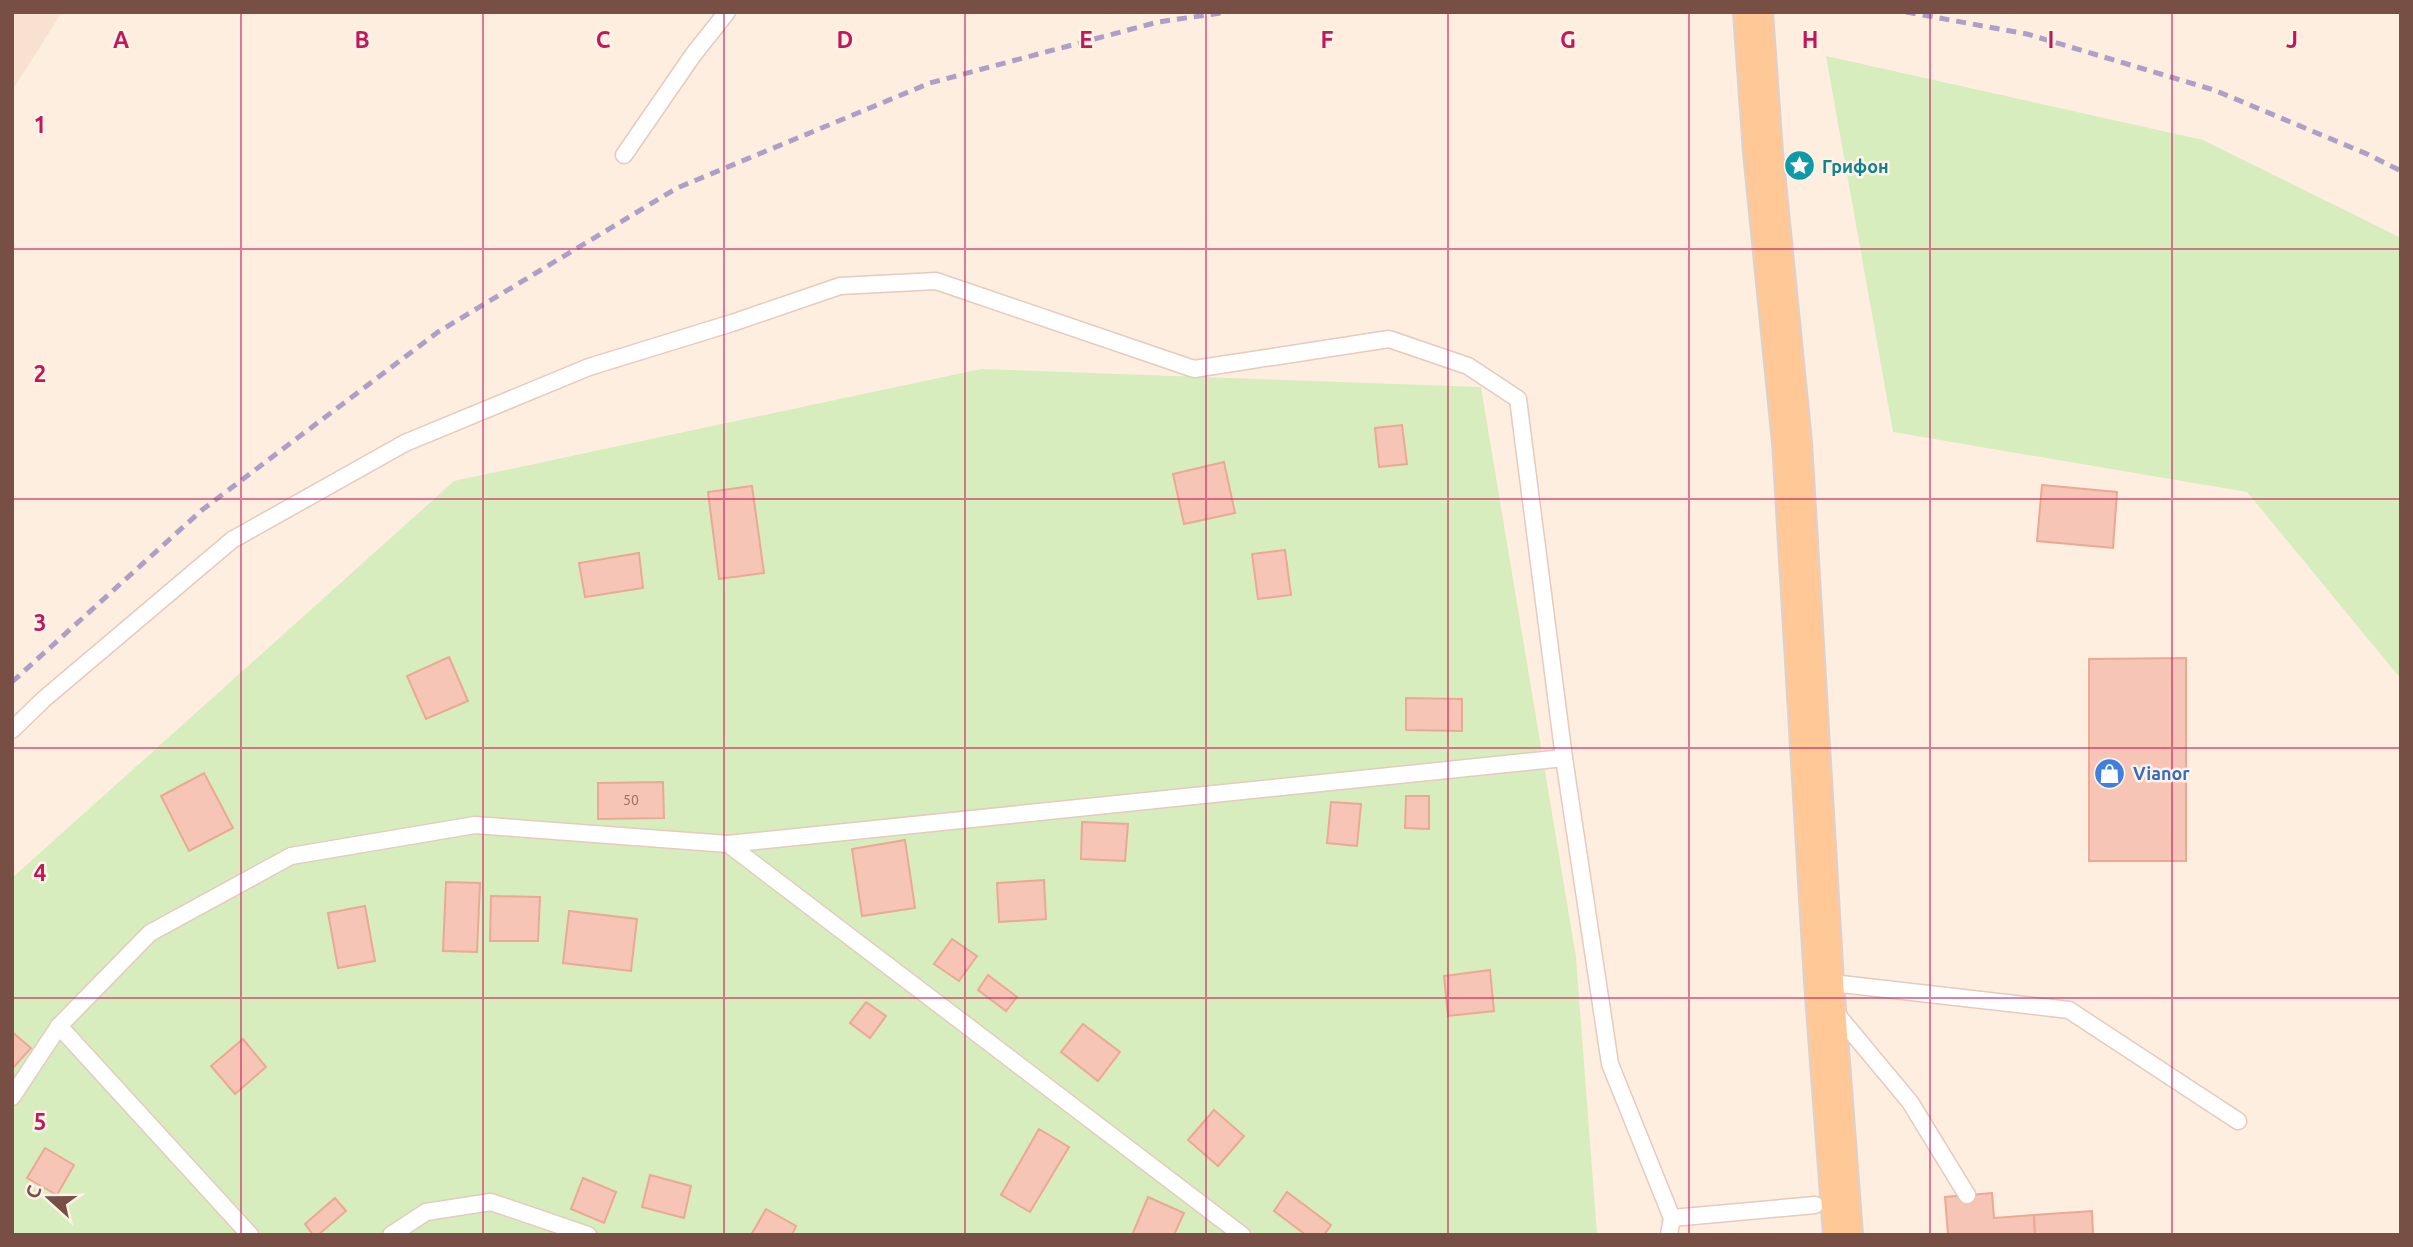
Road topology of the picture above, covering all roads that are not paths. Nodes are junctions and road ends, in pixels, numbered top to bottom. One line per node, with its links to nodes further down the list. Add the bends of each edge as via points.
1 (727, 12): 5 (lane)
2 (1729, 12): 4 (main road)
3 (1753, 12): 4 (main road)
4 (1750, 153): 9 (main road, via 1792,442); 14 (main road, via 1797,957)
5 (624, 155)
6 (12, 730): 7 (lane, via 232,540 405,443 589,367 840,286 936,281 1194,369 1389,339 1468,366 1518,399)
7 (1564, 758): 8 (lane); 15 (lane, via 1610,1064)
8 (728, 844): 10 (lane, via 475,825 291,856 150,933); 19 (lane)
9 (1824, 982): 12 (lane, via 2069,1010); 13 (lane, via 1840,1018 1910,1102); 14 (main road)
10 (59, 1027): 11 (lane); 16 (lane)
11 (12, 1097)
12 (2238, 1121)
13 (1967, 1195)
14 (1829, 1220): 15 (lane)
15 (1671, 1227)
16 (250, 1235)
17 (391, 1235): 18 (lane, via 426,1212 491,1202)
18 (588, 1235)
19 (1241, 1235)

